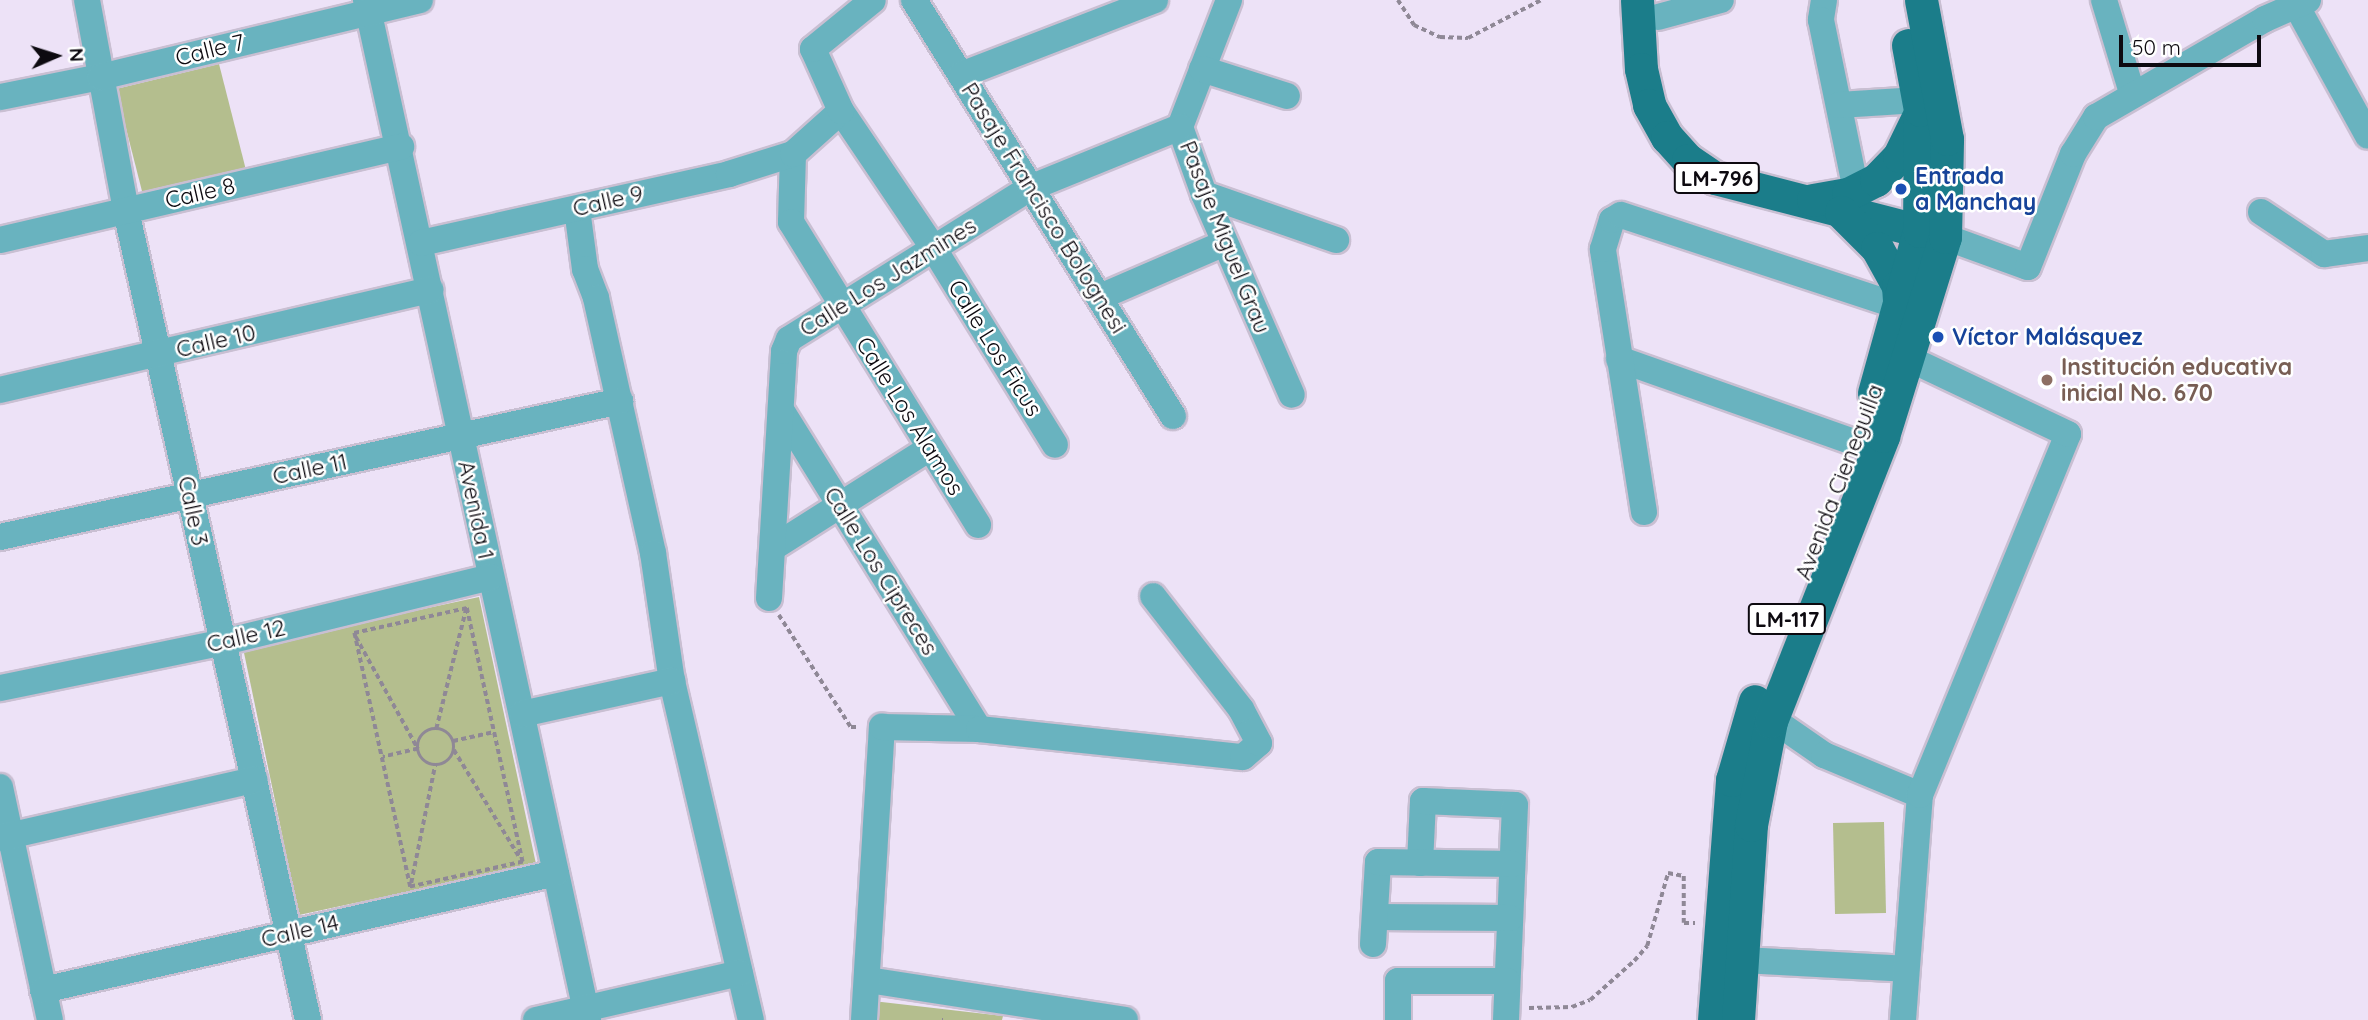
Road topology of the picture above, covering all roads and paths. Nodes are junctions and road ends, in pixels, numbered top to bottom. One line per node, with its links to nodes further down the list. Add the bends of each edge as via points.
1 (87, 0): 20 (street, Calle 3)
2 (420, 0): 15 (street, Calle 7)
3 (873, 0): 26 (street, Calle Los Ficus, via 813,49)
4 (914, 0): 19 (street, Pasaje Francisco Bolognesi)
5 (1154, 0): 19 (street)
6 (1228, 0): 18 (street, Pasaje Miguel Grau)
7 (1398, 0): 8 (path, via 1414,25 1440,37 1468,38)
8 (1541, 0)
9 (1721, 0): 16 (street)
10 (1824, 0): 25 (street, via 1821,19)
11 (1899, 0): 24 (main road, LM-117)
12 (1921, 0): 37 (main road, LM-117, via 1947,139)
13 (2104, 0): 21 (street)
14 (2302, 3): 17 (street); 28 (street)
15 (367, 6): 20 (street, Calle 7); 29 (street, Avenida 1)
16 (1648, 8): 33 (main road, LM-796, via 1644,87 1657,122 1677,149 1715,178 1801,199)
17 (2262, 9): 21 (street)
18 (1202, 69): 22 (street); 27 (street, Pasaje Miguel Grau)
19 (961, 75): 31 (street, Pasaje Francisco Bolognesi)
20 (100, 77): 23 (street, Calle 7); 35 (street, Calle 3)
21 (2132, 93): 37 (street, via 2096,117 2073,154 2028,267)
22 (1287, 96)
23 (0, 97)
24 (1919, 105): 25 (street); 33 (main road, via 1899,156); 37 (main road, LM-117)
25 (1839, 106): 33 (street)
26 (841, 111): 30 (street); 43 (street, Calle Los Ficus)
27 (1180, 127): 31 (street, Calle Los Jazmines); 32 (street, Pasaje Miguel Grau)
28 (2368, 136)
29 (401, 147): 35 (street, Calle 8); 40 (street, Avenida 1)
30 (793, 154): 34 (street, Calle 9, via 729,174); 46 (street, Calle Los Alamos, via 791,222)
31 (1030, 188): 43 (street, Calle Los Jazmines); 45 (street, Pasaje Francisco Bolognesi)
32 (1204, 194): 39 (street); 41 (street, Pasaje Miguel Grau)
33 (1847, 200): 37 (main road, LM-796); 47 (main road, via 1898,286)
34 (577, 209): 40 (street, Calle 9); 53 (street, via 585,270)
35 (126, 211): 38 (street, Calle 8); 48 (street, Calle 3)
36 (2261, 212): 42 (street, via 2325,254)
37 (1932, 234): 47 (main road, Avenida Cieneguilla / LM-117); 50 (main road, Avenida Cieneguilla / LM-117)
38 (0, 240)
39 (1336, 240)
40 (421, 243): 44 (street, Avenida 1)
41 (1225, 243): 45 (street); 52 (street, Pasaje Miguel Grau)
42 (2368, 248)
43 (934, 249): 46 (street, Calle Los Jazmines); 58 (street, Calle Los Ficus)
44 (432, 290): 48 (street, Calle 10); 56 (street, Avenida 1)
45 (1100, 297): 55 (street, Pasaje Francisco Bolognesi)
46 (842, 306): 54 (street, Calle Los Jazmines, via 786,343); 59 (street, Calle Los Alamos)
47 (1900, 307): 49 (street, via 1621,215 1612,220 1603,249); 57 (main road, Avenida Cieneguilla / LM-117)
48 (158, 355): 51 (street, Calle 10); 60 (street, Calle 3)
49 (1619, 359): 57 (street); 62 (street)
50 (1910, 359): 74 (main road, Avenida Cieneguilla / LM-117); 87 (street, via 2068,435)
51 (0, 390)
52 (1292, 395)
53 (620, 401): 56 (street, Calle 11); 72 (street, via 653,553)
54 (783, 413): 61 (street, Calle Los Cipreces); 65 (street, Calle Los Jazmines)
55 (1173, 416)
56 (460, 436): 60 (street, Calle 11); 66 (street, Avenida 1)
57 (1856, 443): 74 (main road, Avenida Cieneguilla / LM-117)
58 (1055, 445)
59 (930, 448): 61 (street); 63 (street, Calle Los Alamos)
60 (190, 495): 64 (street, Calle 11); 71 (street, Calle 3)
61 (839, 504): 65 (street); 78 (street, Calle Los Cipreces)
62 (1644, 512)
63 (978, 525)
64 (0, 537)
65 (774, 547): 68 (street, Calle Los Jazmines)
66 (490, 577): 69 (path); 70 (street, Calle 12); 75 (street, Avenida 1)
67 (1153, 596): 78 (street, via 1241,709 1259,743 1243,757)
68 (769, 598): 76 (path, via 851,727)
69 (467, 608): 70 (path); 77 (path); 79 (path)
70 (351, 622): 71 (street, Calle 12); 81 (path); 83 (path)
71 (220, 643): 73 (street, Calle 12); 85 (street, Calle 3)
72 (672, 681): 75 (street); 101 (street)
73 (0, 688)
74 (1762, 713): 87 (street, via 1824,755); 99 (main road, Avenida Cieneguilla / LM-117); 117 (main road, Avenida Cieneguilla / LM-117, via 1731,780)
75 (522, 714): 92 (street, Avenida 1)
76 (882, 727): 78 (street); 102 (street)
77 (436, 729): 80 (path); 81 (path, via 421,737)
78 (979, 729)
79 (494, 732): 80 (path); 89 (path)
80 (453, 741): 82 (path)
81 (418, 749): 83 (path); 84 (path, via 423,760)
82 (454, 750): 84 (path, via 449,760); 89 (path)
83 (382, 757): 93 (path)
84 (435, 765): 93 (path)
85 (254, 780): 88 (street); 97 (street, Calle 3)
86 (0, 787): 88 (street)
87 (1920, 795): 100 (street)
88 (6, 837): 104 (street)
89 (523, 862): 92 (path); 93 (path)
90 (1420, 863): 91 (street); 91 (street, via 1423,801 1515,804); 94 (street, via 1378,862)
91 (1512, 864): 96 (street)
92 (556, 873): 93 (street, Calle 14); 106 (street, Avenida 1)
93 (412, 896): 97 (street, Calle 14)
94 (1375, 917): 96 (street); 98 (street)
95 (1707, 918): 108 (path, via 1684,923 1684,876 1668,873 1647,946 1590,1000 1572,1007)
96 (1510, 919): 103 (street)
97 (288, 934): 104 (street, Calle 14); 110 (street, Calle 3)
98 (1373, 944)
99 (1742, 960): 100 (street); 118 (main road, Avenida Cieneguilla / LM-117)
100 (1906, 969): 119 (street)
101 (740, 973): 106 (street); 112 (street)
102 (868, 979): 105 (street); 113 (street)
103 (1507, 981): 108 (street); 116 (street, via 1398,981)
104 (43, 990): 109 (street)
105 (1013, 1011): 115 (street)
106 (587, 1014): 111 (street)
107 (949, 1014): 114 (path)
108 (1506, 1015)
109 (50, 1020)
110 (308, 1020)
111 (536, 1020)
112 (751, 1020)
113 (864, 1020)
114 (942, 1020)
115 (1125, 1020)
116 (1398, 1020)
117 (1714, 1020)
118 (1738, 1020)
119 (1903, 1020)

